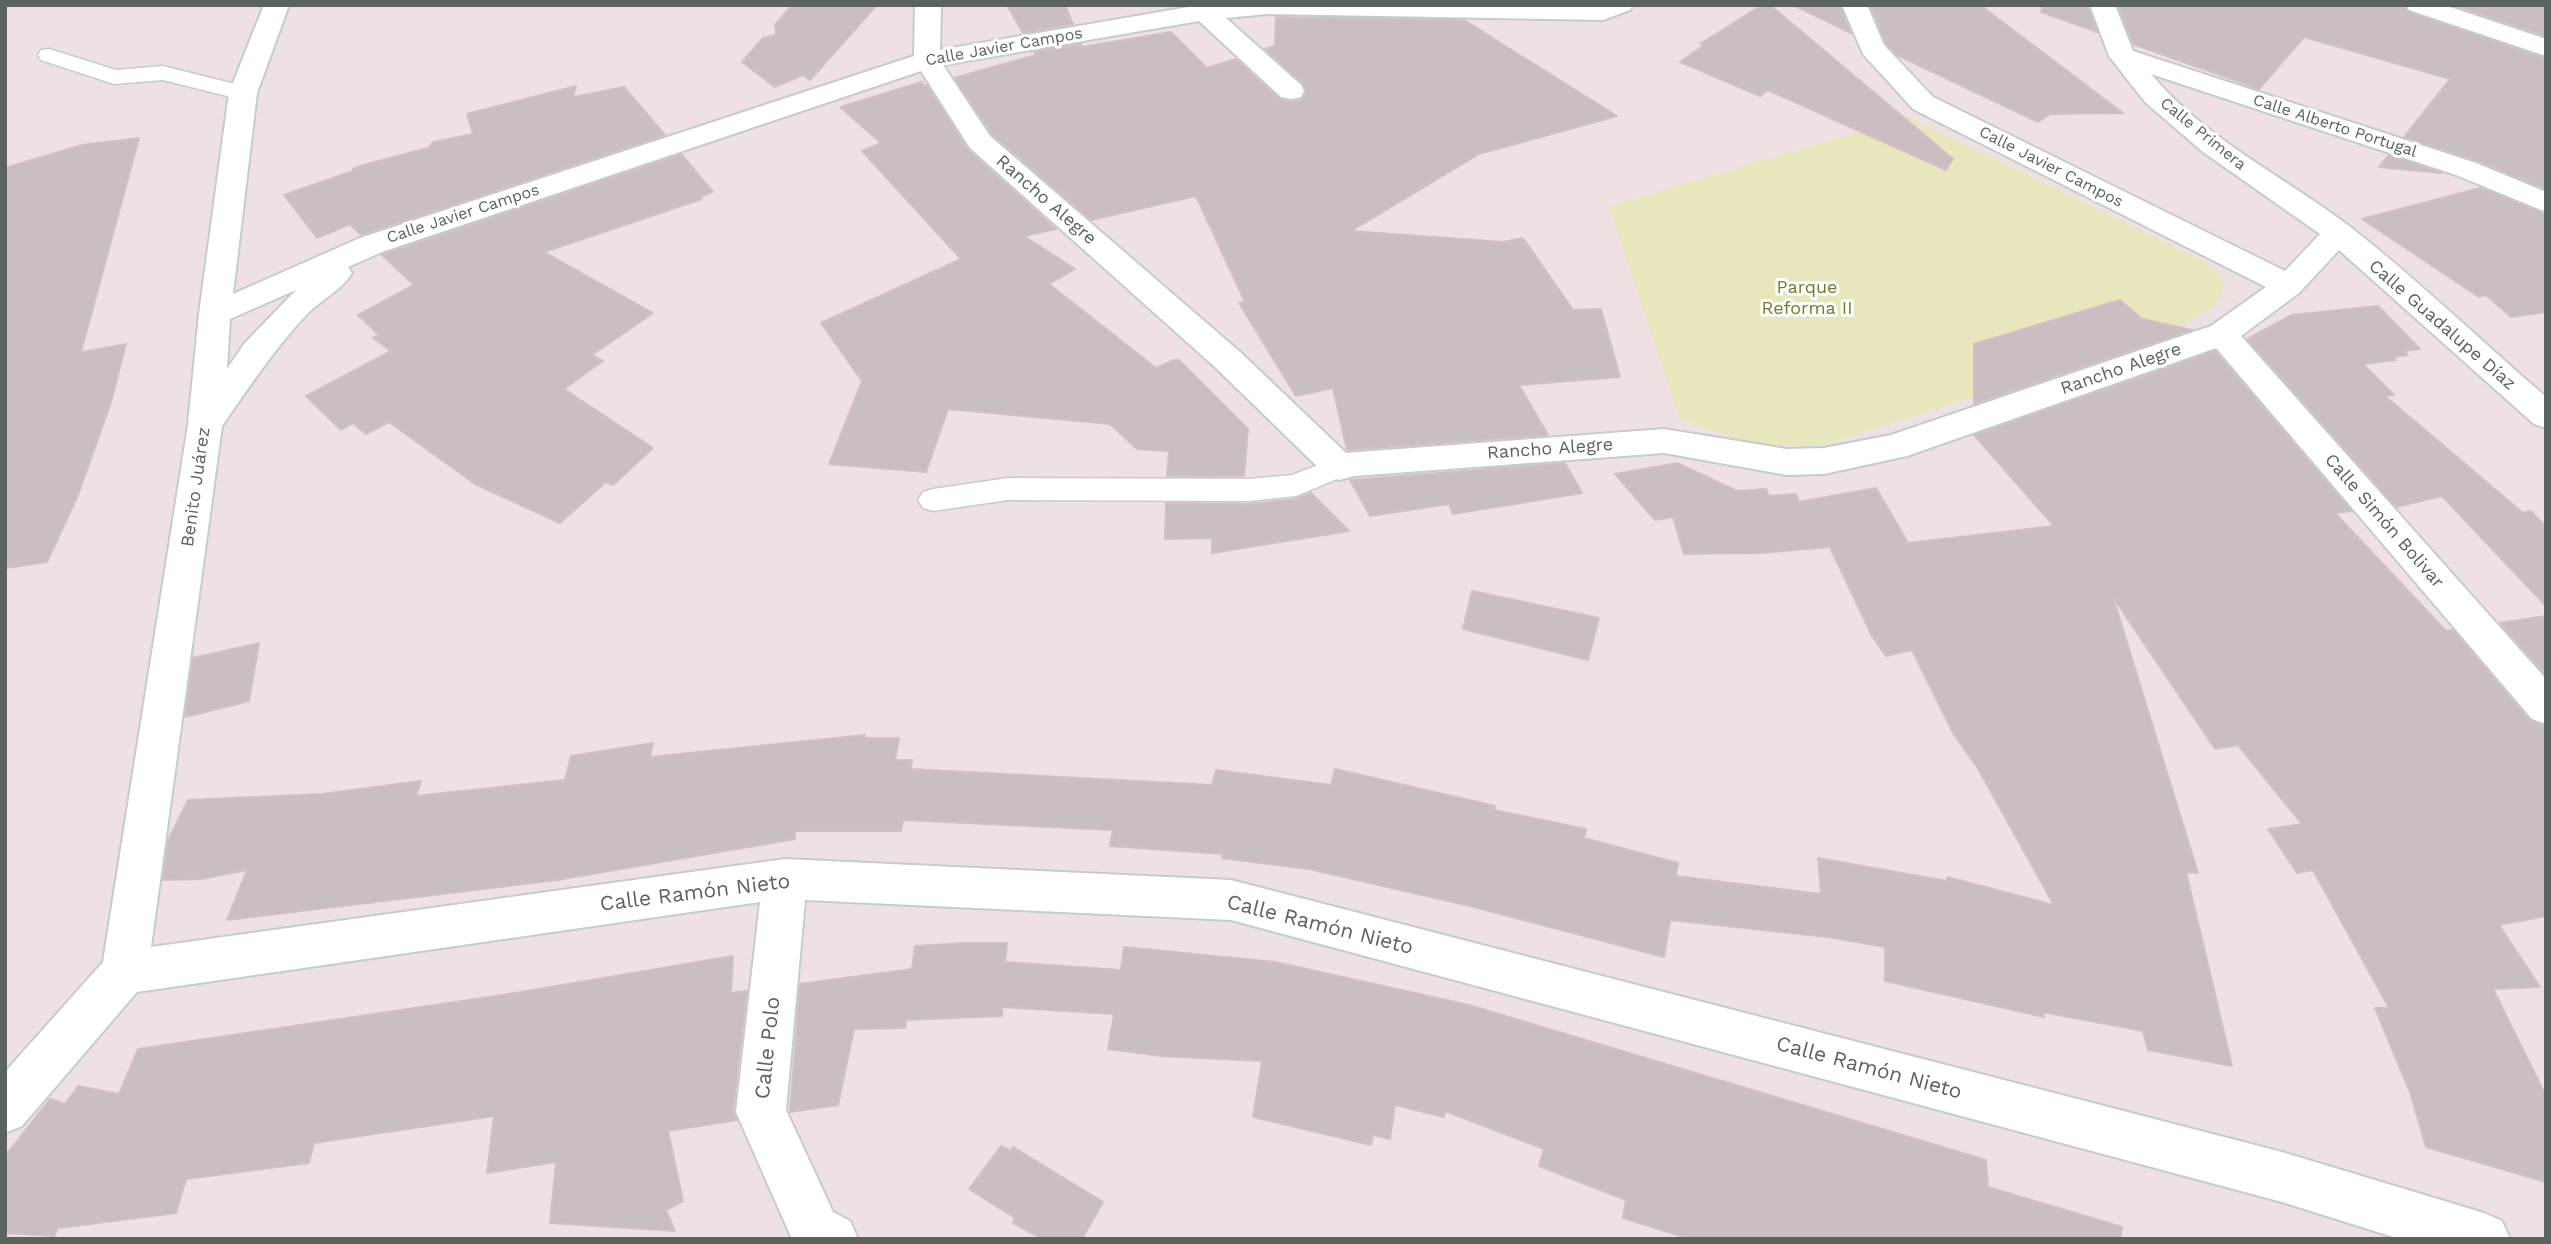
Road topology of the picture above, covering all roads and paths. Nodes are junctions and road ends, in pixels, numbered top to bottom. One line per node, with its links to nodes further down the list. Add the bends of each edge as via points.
1 (277, 5): 13 (street, Benito Juárez)
2 (928, 5): 11 (street)
3 (1621, 5): 7 (street, Calle Javier Campos, via 1603,12 1267,6)
4 (1854, 5): 17 (street, Calle Javier Campos, via 1872,48 1923,103)
5 (2102, 5): 10 (street, Calle Primera)
6 (2418, 5): 8 (street)
7 (1205, 12): 11 (street, Calle Javier Campos); 12 (street)
8 (2546, 48)
9 (49, 55): 13 (lane, via 114,77 163,74)
10 (2122, 55): 14 (street, Calle Alberto Portugal, via 2466,169); 15 (street, Calle Primera, via 2155,96 2213,146)
11 (927, 60): 16 (street, Calle Javier Campos); 22 (street, Rancho Alegre, via 980,142 1228,360)
12 (1291, 91)
13 (243, 93): 18 (street, Benito Juárez)
14 (2546, 203)
15 (2338, 233): 17 (street, Rancho Alegre); 20 (street, Calle Guadalupe Díaz)
16 (371, 245): 18 (street, Calle Javier Campos); 21 (street, Calle Javier Campos, via 299,304 256,352)
17 (2288, 286): 19 (street, Rancho Alegre)
18 (215, 314): 21 (street, Benito Juárez)
19 (2222, 334): 22 (street, Rancho Alegre, via 1895,447 1837,459 1787,462 1664,441); 24 (street, Calle Simón Bolivar)
20 (2546, 416)
21 (205, 425): 26 (street, Benito Juárez)
22 (1339, 467): 23 (lane, via 1296,485 1249,490 1008,489)
23 (933, 500)
24 (2546, 707)
25 (785, 879): 26 (street, Calle Ramón Nieto); 28 (street, Calle Polo, via 761,1112 815,1230); 29 (street, Calle Ramón Nieto, via 1231,900 2282,1177)
26 (125, 972): 27 (street)
27 (5, 1109)
28 (832, 1239)
29 (2484, 1239)

